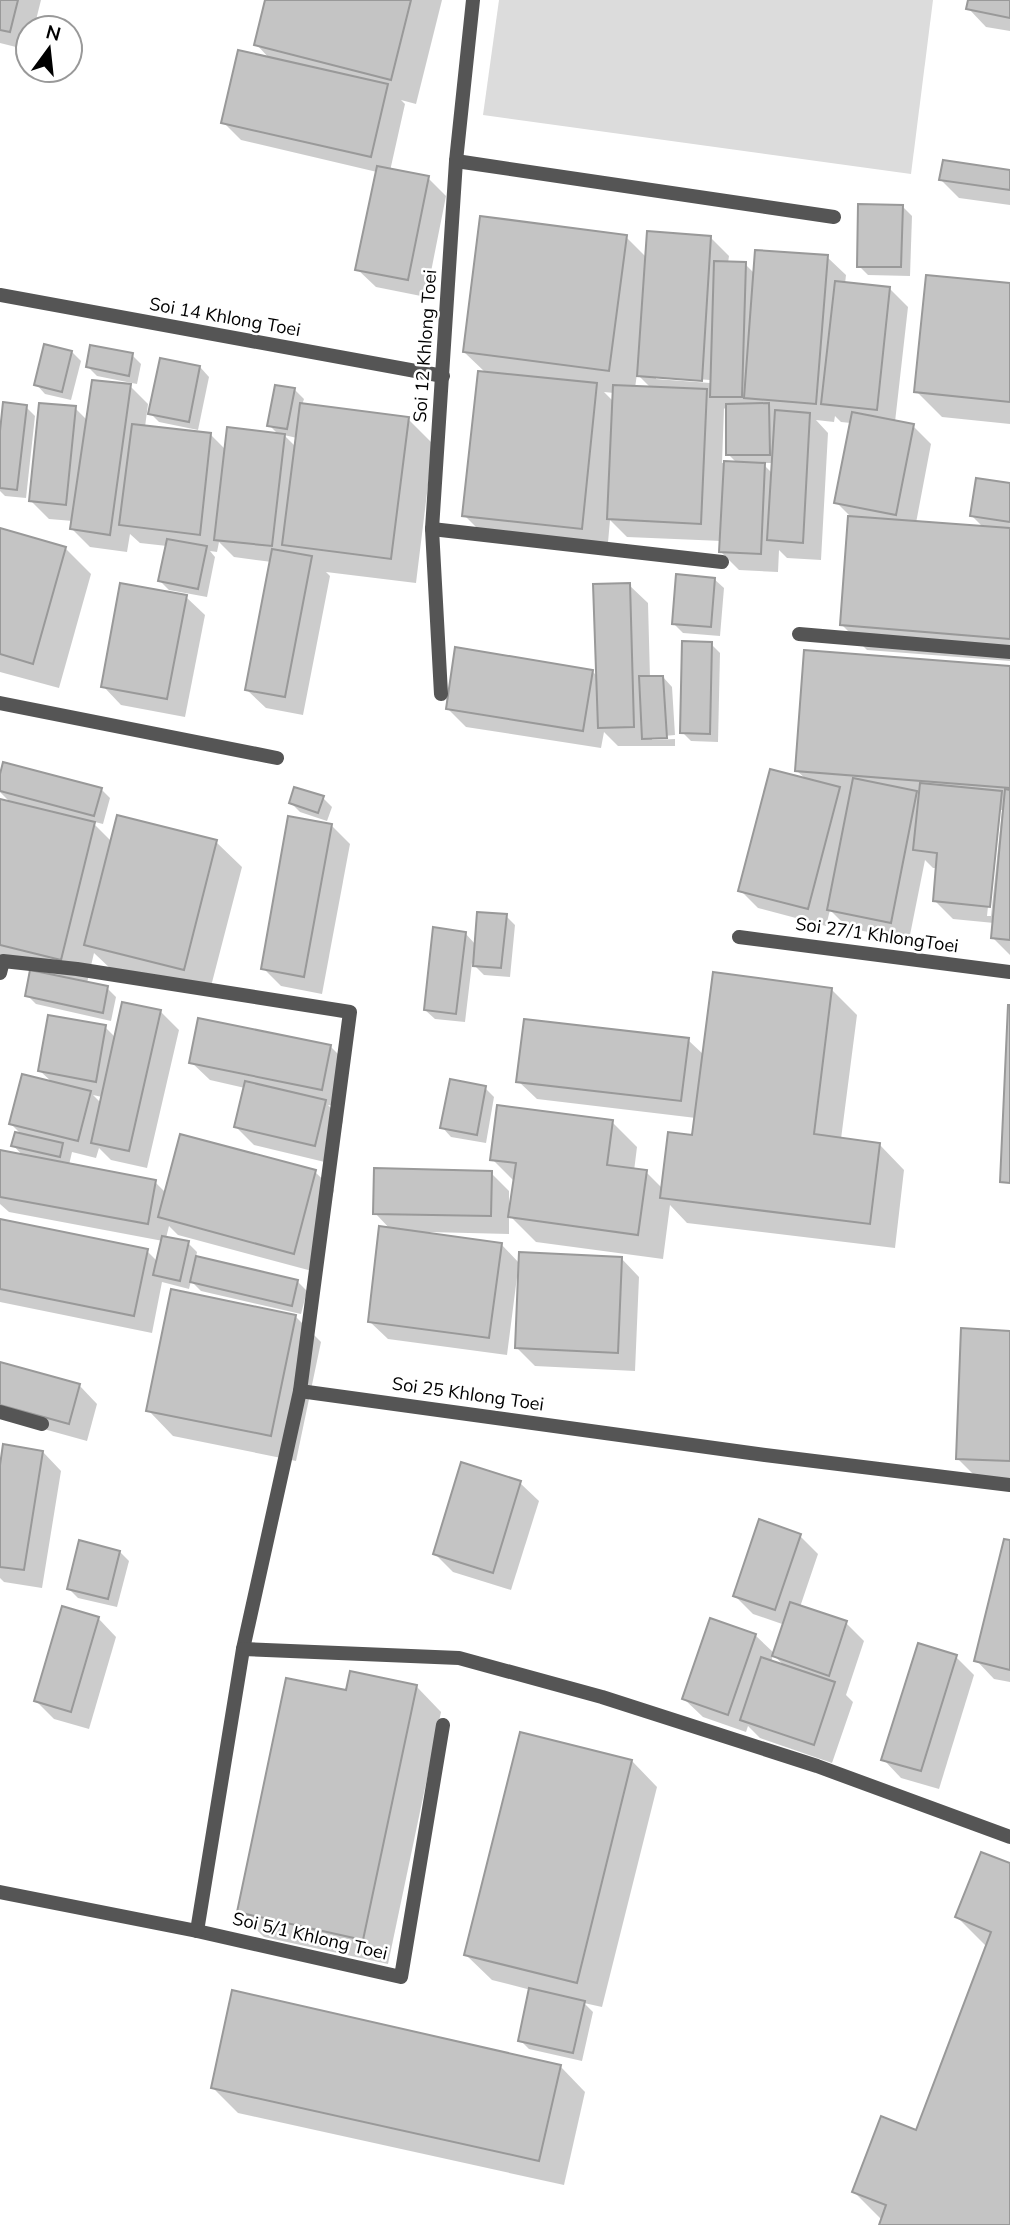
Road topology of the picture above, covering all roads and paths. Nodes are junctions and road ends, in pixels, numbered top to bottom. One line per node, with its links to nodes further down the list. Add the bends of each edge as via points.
1 (473, 0): 2 (street, Soi 12 Khlong Toei)
2 (456, 161): 3 (street); 5 (street, Soi 12 Khlong Toei)
3 (834, 217)
4 (0, 295): 5 (street, Soi 14 Khlong Toei)
5 (443, 376): 6 (street, Soi 12 Khlong Toei)
6 (432, 529): 7 (street); 10 (street, Soi 12 Khlong Toei)
7 (722, 562)
8 (799, 634): 9 (street)
9 (1010, 652)
10 (441, 694)
11 (0, 703): 12 (street)
12 (277, 758)
13 (739, 937): 14 (street, Soi 27/1 KhlongToei)
14 (1010, 972)
15 (0, 973): 16 (street, via 3,961 350,1012)
16 (300, 1391): 19 (street, Soi 25 Khlong Toei); 20 (street)
17 (0, 1412): 18 (street)
18 (43, 1424)
19 (1010, 1485)
20 (243, 1649): 22 (street, via 459,1658 602,1697 817,1766); 24 (street)
21 (443, 1725): 24 (street, Soi 5/1 Khlong Toei, via 401,1977)
22 (1010, 1837)
23 (0, 1892): 24 (street, Soi 5/1 Khlong Toei)
24 (197, 1931)

